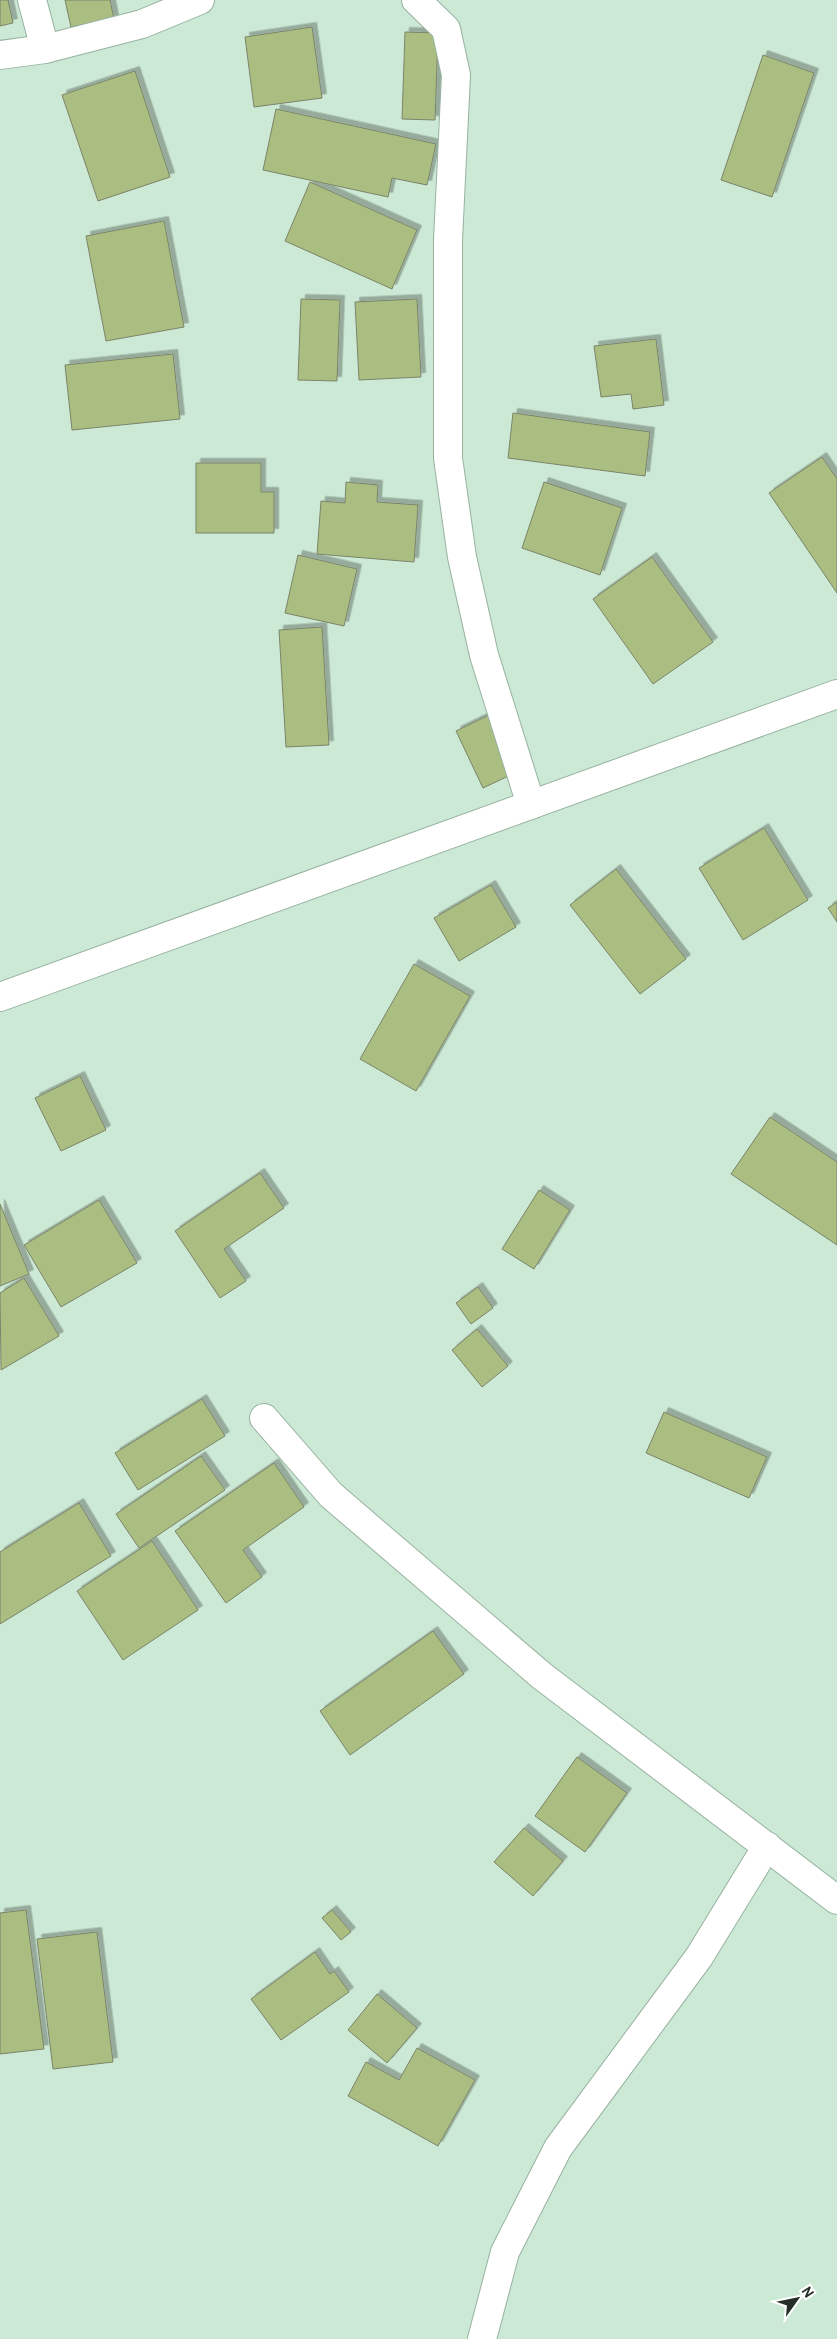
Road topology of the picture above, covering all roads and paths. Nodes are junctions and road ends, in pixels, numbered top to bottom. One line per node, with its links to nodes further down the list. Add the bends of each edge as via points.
1 (32, 0): 4 (street)
2 (200, 0): 4 (street, via 142,24)
3 (416, 0): 7 (street, via 446,29 456,75 448,240 448,458 462,557 484,655)
4 (45, 49): 5 (street)
5 (0, 55)
6 (837, 694): 7 (street)
7 (531, 805): 8 (street)
8 (0, 997)
9 (264, 1418): 10 (street, via 331,1495 542,1676)
10 (767, 1846): 11 (street); 12 (street, via 699,1957 558,2148 505,2252)
11 (837, 1900)
12 (482, 2339)

